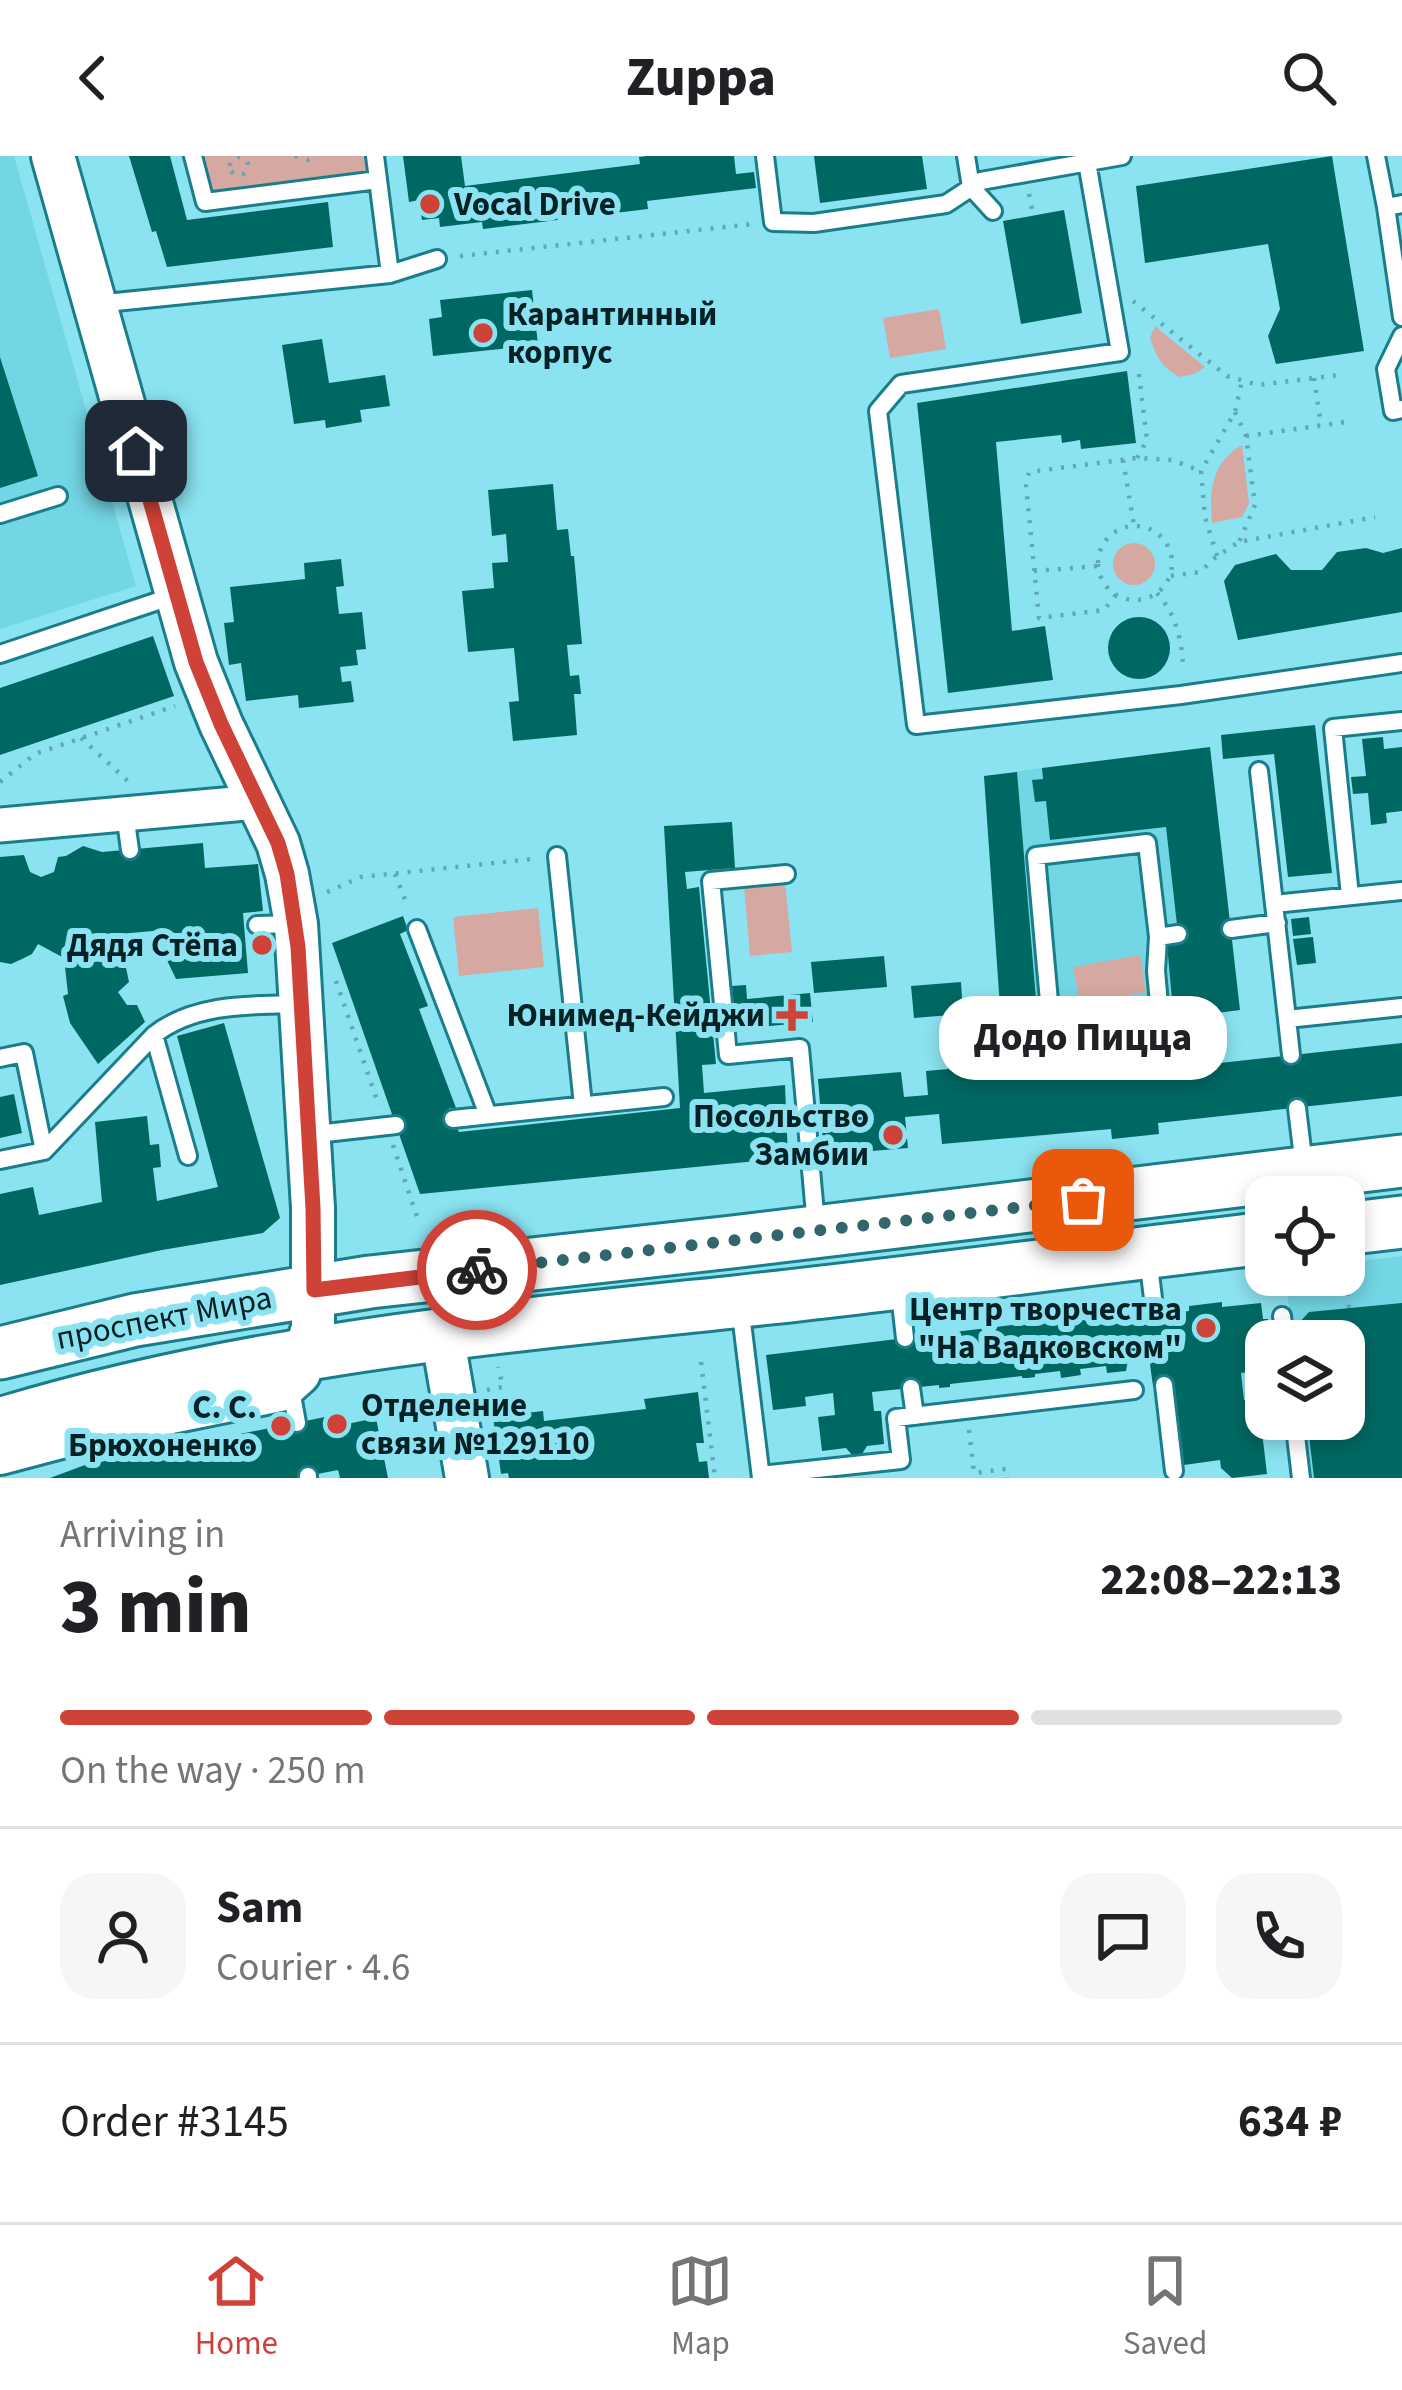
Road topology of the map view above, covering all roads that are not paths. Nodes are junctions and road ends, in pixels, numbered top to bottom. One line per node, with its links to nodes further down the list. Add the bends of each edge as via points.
1 (53, 156): 15 (street)
2 (193, 156): 9 (lane, via 206,202)
3 (375, 156): 9 (lane)
4 (765, 156): 10 (lane, via 772,222 946,204)
5 (966, 156): 10 (lane)
6 (1121, 156): 8 (lane)
7 (1376, 156): 11 (lane)
8 (1087, 162): 10 (lane); 23 (lane, via 1120,352 901,384 878,411 916,725)
9 (378, 180): 14 (lane)
10 (971, 188): 12 (lane)
11 (1394, 205): 16 (lane)
12 (993, 211)
13 (437, 259): 14 (lane)
14 (390, 274): 15 (lane)
15 (95, 304): 21 (street, via 147,448)
16 (1402, 317)
17 (1402, 336): 18 (lane, via 1386,370 1393,411)
18 (1402, 409)
19 (58, 496): 20 (lane)
20 (0, 514)
21 (176, 596): 22 (lane); 27 (street)
22 (0, 654)
23 (1402, 663)
24 (1402, 722): 33 (lane, via 1333,728)
25 (1259, 771): 34 (lane)
26 (132, 802): 27 (street); 28 (street); 29 (lane)
27 (257, 802): 40 (street, via 287,874 276,925)
28 (0, 825)
29 (130, 850)
30 (556, 856): 47 (lane)
31 (786, 874): 60 (lane, via 711,881 728,1054 800,1048)
32 (1402, 891): 33 (lane)
33 (1350, 896): 34 (lane)
34 (1274, 904): 35 (lane)
35 (1276, 923): 36 (lane); 42 (lane)
36 (1231, 928)
37 (417, 929): 49 (lane)
38 (1178, 934): 39 (lane)
39 (1158, 937): 39 (lane, via 1163,1047 1054,1057 1036,856 1147,844)
40 (301, 1004): 43 (lane, via 219,1008); 52 (street)
41 (1402, 1007): 42 (lane)
42 (1287, 1019): 44 (lane)
43 (154, 1035): 53 (lane); 54 (lane)
44 (1291, 1055)
45 (0, 1058): 53 (lane, via 23,1053)
46 (664, 1097): 47 (lane)
47 (583, 1105): 49 (lane)
48 (1297, 1108): 57 (lane)
49 (488, 1115): 50 (lane)
50 (453, 1119)
51 (391, 1126): 52 (lane)
52 (308, 1135): 64 (street)
53 (44, 1151): 55 (lane)
54 (188, 1156)
55 (0, 1160)
56 (1402, 1161): 57 (main road, проспект Мира)
57 (1304, 1173): 60 (main road, проспект Мира)
58 (1402, 1222): 59 (main road)
59 (1365, 1226)
60 (817, 1232): 64 (main road, проспект Мира)
61 (1245, 1240): 62 (main road, проспект Мира)
62 (1148, 1252): 63 (main road, проспект Мира); 66 (lane)
63 (899, 1282): 65 (main road, проспект Мира); 70 (lane)
64 (314, 1290): 71 (main road, проспект Мира); 73 (street)
65 (740, 1301): 69 (main road, проспект Мира); 81 (lane)
66 (1155, 1315)
67 (1282, 1316): 68 (lane)
68 (1282, 1320)
69 (442, 1334): 73 (main road, проспект Мира); 82 (street)
70 (905, 1338)
71 (0, 1353)
72 (1164, 1384): 80 (lane)
73 (298, 1386): 77 (main road, проспект Мира, via 177,1377); 79 (street)
74 (911, 1388): 76 (lane)
75 (1134, 1390): 76 (lane)
76 (915, 1416): 81 (lane, via 896,1418 901,1460)
77 (0, 1424)
78 (1296, 1440): 83 (lane)
79 (0, 1453)
80 (1174, 1471)
81 (761, 1476)
82 (467, 1478)
83 (1301, 1478)

